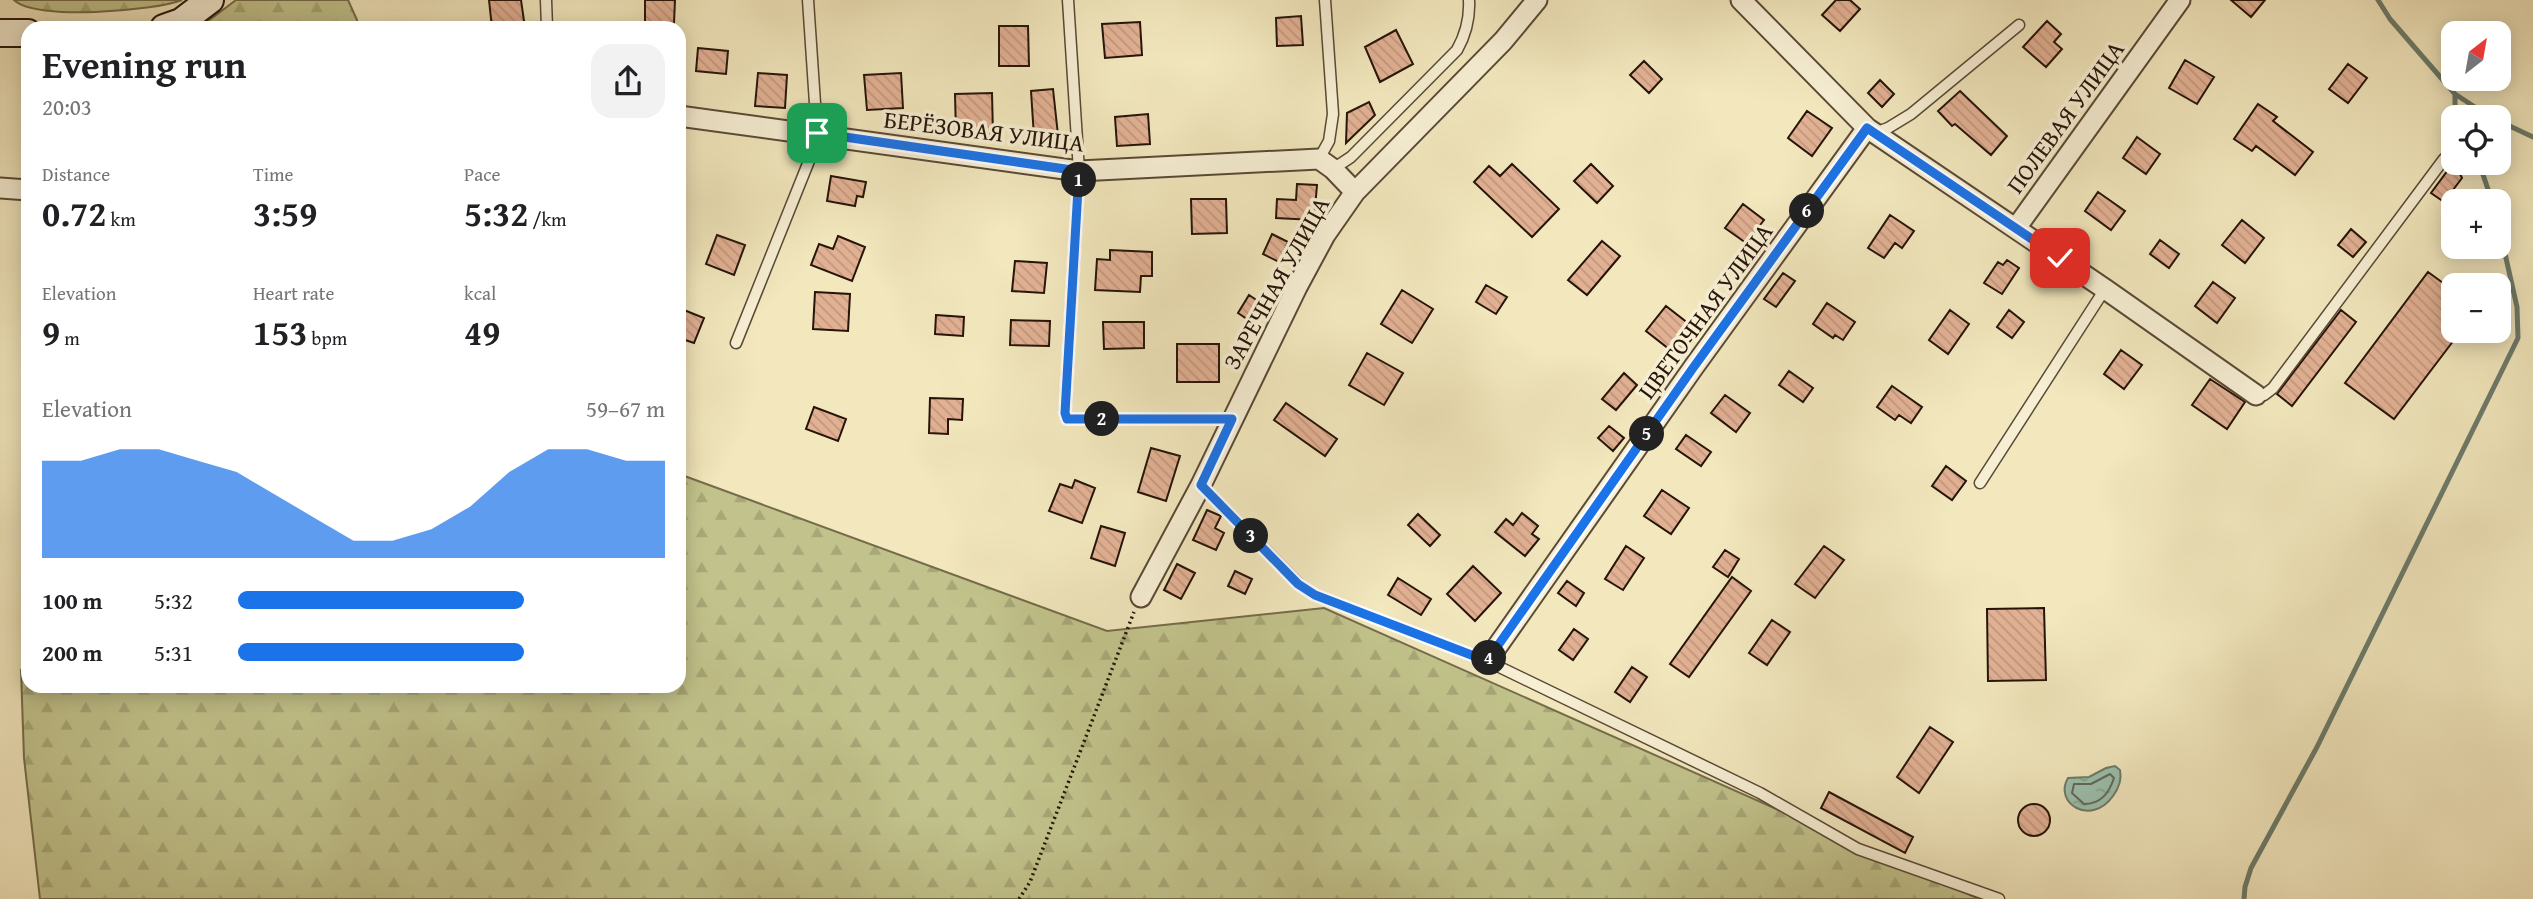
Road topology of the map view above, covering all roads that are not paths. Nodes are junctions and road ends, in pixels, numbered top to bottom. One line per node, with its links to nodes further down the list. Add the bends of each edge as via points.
1 (210, 0): 10 (street)
2 (545, 0): 11 (lane)
3 (808, 0): 17 (lane)
4 (1068, 0): 20 (lane)
5 (1325, 0): 19 (lane, via 1333,114)
6 (1469, 0): 19 (lane, via 1470,16 1457,50 1351,157)
7 (1537, 0): 23 (street, ЗАРЕЧНАЯ УЛИЦА, via 1503,41)
8 (1741, 0): 16 (street)
9 (2180, 0): 24 (street, ПОЛЕВАЯ УЛИЦА)
10 (182, 21)
11 (546, 21)
12 (2020, 25): 16 (lane, via 1911,114 1888,128)
13 (0, 33): 14 (street)
14 (21, 33)
15 (686, 117): 17 (street, БЕРЁЗОВАЯ УЛИЦА)
16 (1871, 131): 24 (street); 32 (street, ЦВЕТОЧНАЯ УЛИЦА, via 1693,368)
17 (817, 133): 20 (street, БЕРЁЗОВАЯ УЛИЦА); 26 (lane)
18 (2441, 163): 27 (lane, via 2273,388 2264,396)
19 (1326, 164): 20 (street, БЕРЁЗОВАЯ УЛИЦА); 23 (street)
20 (1079, 171): 28 (lane, via 1067,419)
21 (0, 188): 22 (street)
22 (21, 190)
23 (1355, 192): 28 (street, ЗАРЕЧНАЯ УЛИЦА, via 1325,235)
24 (2016, 228): 25 (street)
25 (2105, 289): 27 (street); 29 (lane)
26 (736, 343)
27 (2256, 395)
28 (1232, 419): 30 (street, ЗАРЕЧНАЯ УЛИЦА)
29 (1980, 483)
30 (1201, 485): 31 (street, ЗАРЕЧНАЯ УЛИЦА); 32 (lane, via 1298,584 1315,595)
31 (1140, 597)
32 (1487, 661): 33 (lane, via 1760,793 1858,849)
33 (1999, 899)

